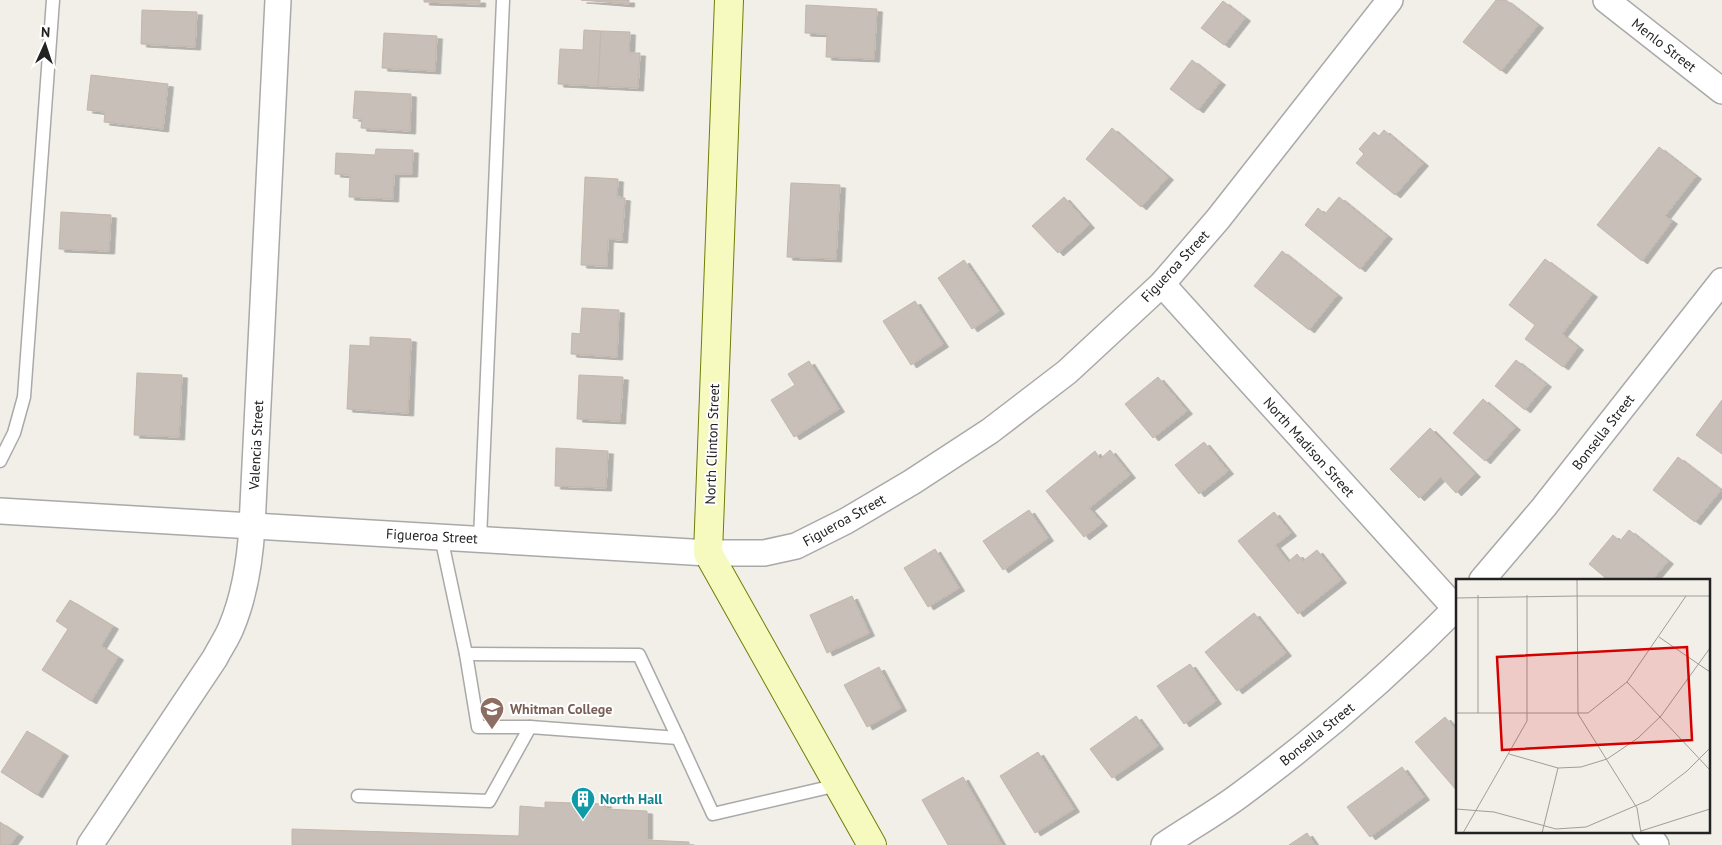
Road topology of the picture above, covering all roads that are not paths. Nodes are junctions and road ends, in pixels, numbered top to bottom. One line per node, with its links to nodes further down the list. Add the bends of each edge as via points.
1 (53, 0): 10 (lane, via 24,396 14,433)
2 (278, 0): 12 (street, Valencia Street)
3 (503, 0): 14 (lane)
4 (729, 0): 15 (main road, North Clinton Street)
5 (1390, 0): 9 (street, Figueroa Street)
6 (1606, 0): 7 (street, Menlo Street)
7 (1722, 90)
8 (1722, 280): 16 (street, Bonsella Street, via 1544,507)
9 (1162, 284): 15 (street, Figueroa Street, via 1066,372 990,431 912,482 796,546 764,553); 17 (street, North Madison Street)
10 (0, 461)
11 (0, 510): 12 (street, Figueroa Street)
12 (252, 526): 13 (street, Figueroa Street); 25 (street, Valencia Street, via 243,594 231,628 215,658)
13 (441, 537): 14 (street, Figueroa Street); 19 (lane)
14 (480, 539): 15 (street, Figueroa Street)
15 (708, 553): 22 (main road)
16 (1483, 579)
17 (1456, 608)
18 (1456, 610): 27 (street, Bonsella Street, via 1304,746 1239,796)
19 (466, 654): 20 (lane, via 478,727); 21 (lane, via 638,654)
20 (530, 727): 21 (lane); 23 (lane, via 489,801)
21 (678, 738): 22 (lane, via 713,814)
22 (838, 785): 26 (main road)
23 (358, 796)
24 (1646, 832): 28 (street)
25 (90, 845)
26 (872, 845)
27 (1164, 845)
28 (1656, 845)

